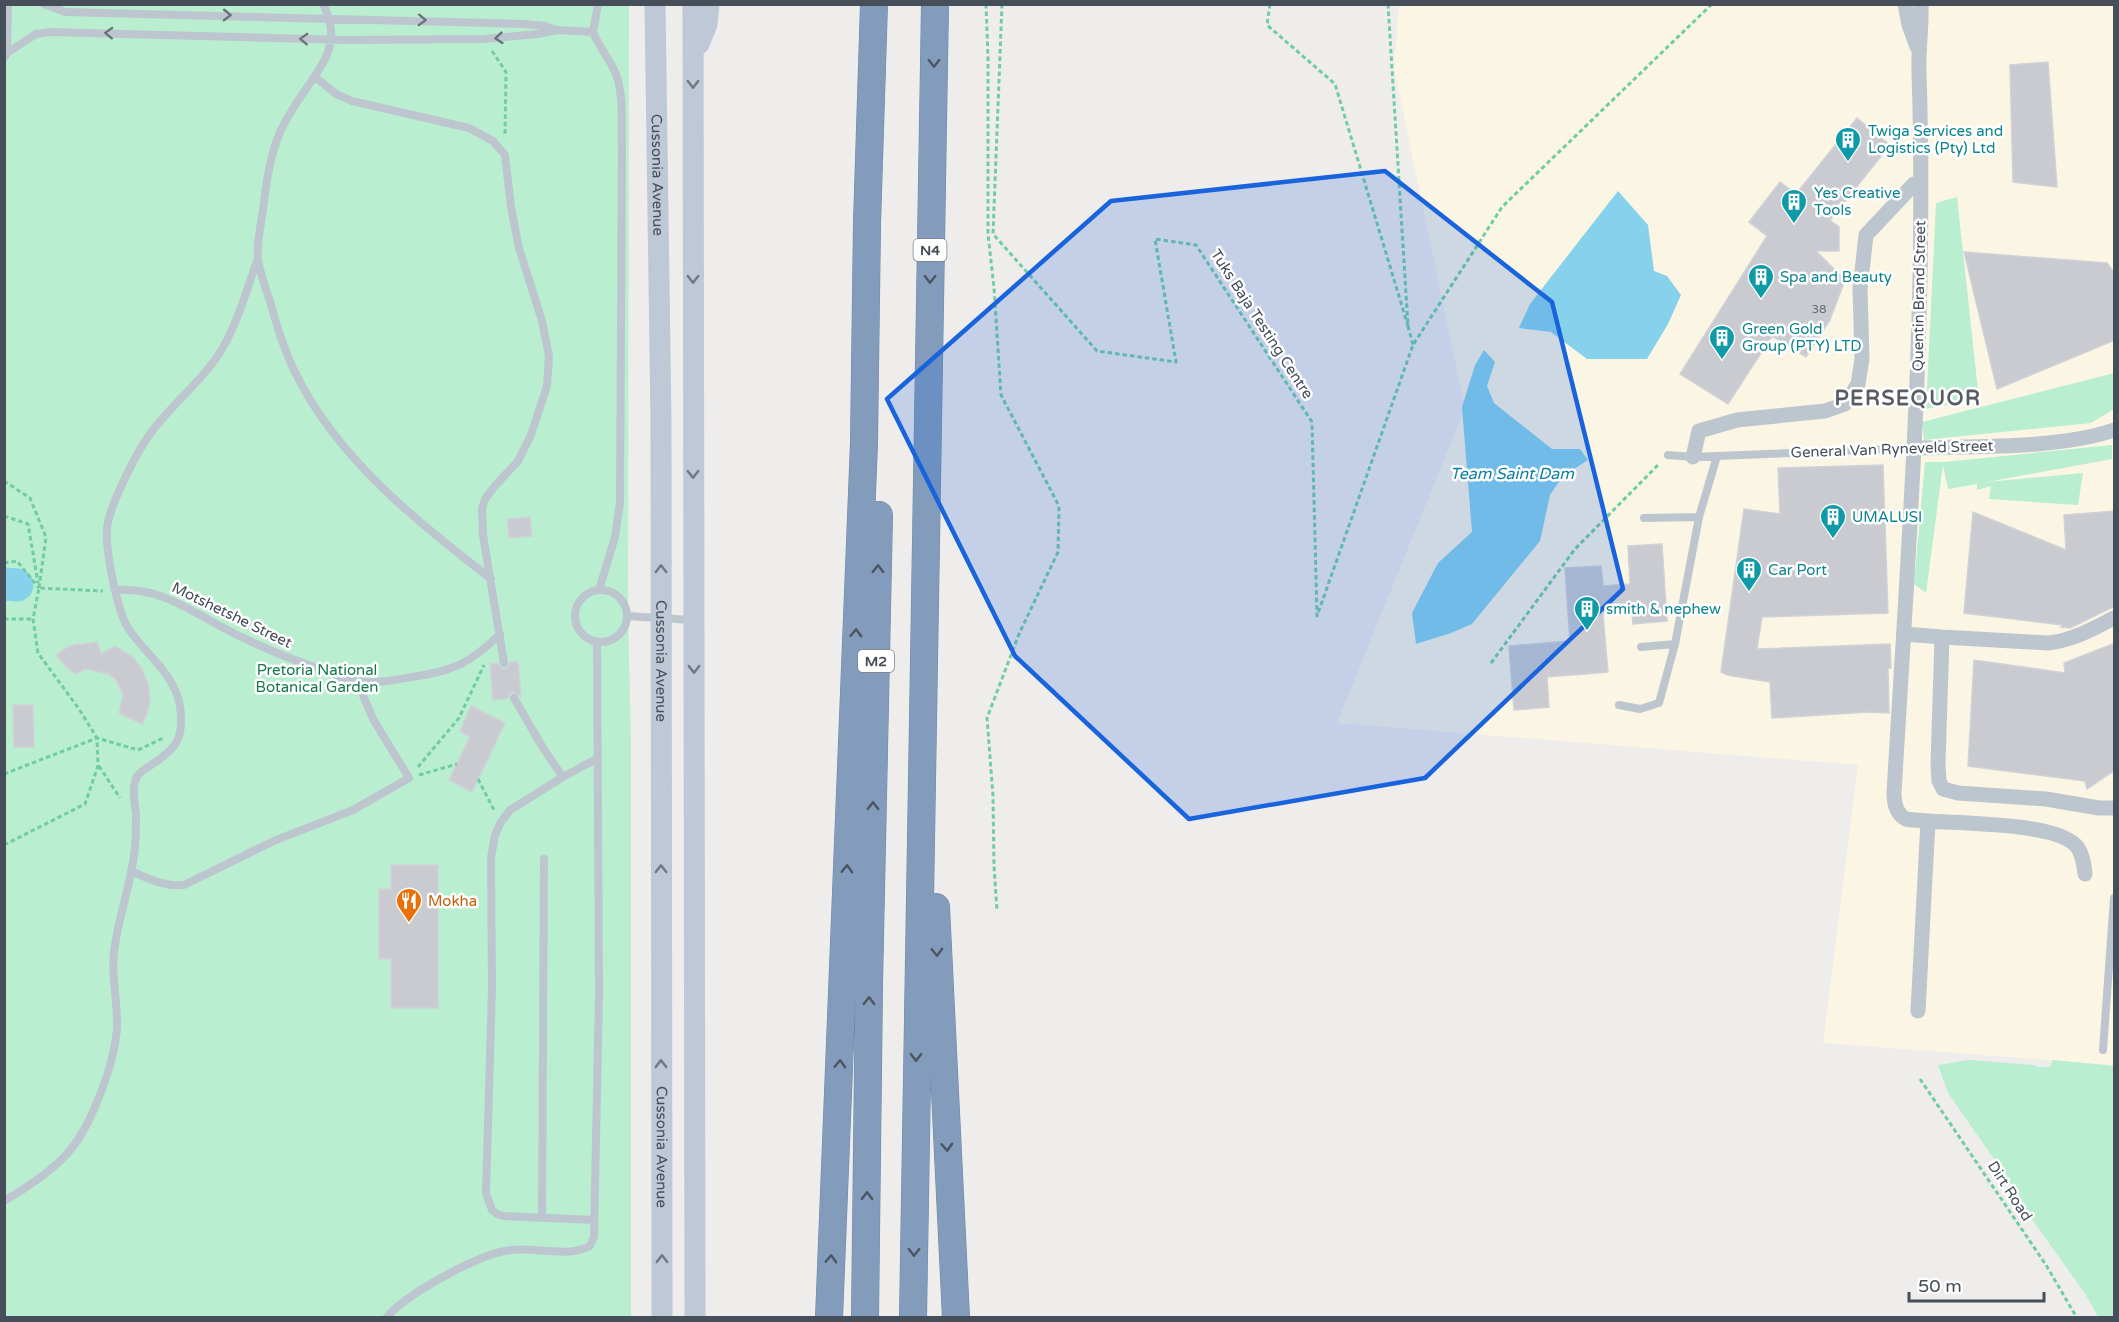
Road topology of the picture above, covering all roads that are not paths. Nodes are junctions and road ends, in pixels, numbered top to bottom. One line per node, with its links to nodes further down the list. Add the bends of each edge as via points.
1 (8, 4): 18 (lane)
2 (44, 4): 13 (lane, one-way to 13, via 65,12)
3 (323, 4): 13 (lane)
4 (598, 4): 15 (lane)
5 (655, 4): 36 (main road, Cussonia Avenue, one-way to 5)
6 (693, 4): 19 (main road)
7 (709, 4): 19 (main road, via 705,32)
8 (874, 4): 64 (highway, one-way to 8, via 864,442)
9 (888, 4): 65 (highway, M2, one-way to 9)
10 (935, 4): 28 (highway, N4, one-way to 28)
11 (1905, 4): 17 (street, Quentin Brand Street)
12 (1921, 4): 17 (street, Quentin Brand Street)
13 (330, 18): 14 (lane, one-way to 14, via 525,24); 16 (lane)
14 (557, 30): 15 (lane); 16 (lane, one-way to 16, via 484,39)
15 (593, 32): 33 (lane, via 620,88 622,146 620,503 615,537)
16 (332, 40): 18 (lane, one-way to 18, via 51,32 36,34); 20 (lane)
17 (1919, 50): 24 (street, Quentin Brand Street, via 1921,180)
18 (6, 55)
19 (693, 56): 37 (main road, one-way to 37)
20 (315, 77): 22 (lane, via 275,145); 31 (lane, via 351,101 469,128 493,141 505,155 519,248 549,356 547,386 531,435 518,461 485,499 482,510)
21 (1914, 184): 27 (street, via 1866,235 1860,289 1862,359 1858,384 1845,404 1826,411 1737,420 1699,431)
22 (258, 258): 31 (lane, via 289,358 327,423 400,505); 32 (lane, via 219,354 145,441 112,508 106,540)
23 (2115, 430): 24 (street, General Van Ryneveld Street, via 2054,441)
24 (1915, 448): 26 (lane, General Van Ryneveld Street); 39 (street, Quentin Brand Street)
25 (1668, 455): 27 (lane, General Van Ryneveld Street)
26 (1717, 456): 27 (lane, General Van Ryneveld Street); 29 (lane)
27 (1693, 457)
28 (926, 495): 66 (highway, one-way to 66); 67 (highway, one-way to 67, via 932,607 930,778)
29 (1700, 517): 30 (lane); 42 (lane)
30 (1644, 518)
31 (491, 579): 38 (lane)
32 (116, 590): 45 (lane, Motshetshe Street, via 132,589 170,598 243,638); 53 (lane, via 125,622 148,649 180,704 177,746 142,770 135,780 135,849)
33 (599, 590): 34 (lane, via 619,597); 41 (lane, via 582,598 575,615 581,633)
34 (627, 616): 36 (lane); 41 (lane, via 618,636)
35 (2115, 618): 40 (street, via 2077,637 2049,643)
36 (661, 619): 37 (lane); 62 (main road, Cussonia Avenue, one-way to 36)
37 (694, 620): 63 (main road, one-way to 63)
38 (500, 634): 44 (lane); 45 (lane, Motshetshe Street, via 477,656 454,668 398,679)
39 (1904, 634): 40 (street); 51 (street, Quentin Brand Street, via 1895,806 1901,817)
40 (1942, 637): 50 (street, via 1938,764 1943,789)
41 (597, 642): 48 (lane)
42 (1675, 644): 43 (lane); 47 (lane, via 1659,703 1640,709)
43 (1641, 647)
44 (504, 663)
45 (357, 681): 53 (lane, via 373,719 409,777 353,810 276,840 184,885 158,883)
46 (514, 698): 49 (lane)
47 (1619, 705)
48 (598, 758): 49 (lane); 60 (lane, via 599,993)
49 (563, 777): 59 (lane, via 510,810 495,835 491,858 486,1193 496,1214)
50 (2115, 808)
51 (1928, 821): 54 (street, via 2018,827 2064,838 2078,848); 56 (street)
52 (544, 859): 59 (lane)
53 (131, 871): 58 (lane, via 115,944 117,1030 104,1082 83,1130 64,1157)
54 (2085, 874)
55 (2115, 898): 57 (lane)
56 (1918, 1011)
57 (2103, 1050)
58 (4, 1201)
59 (542, 1218): 60 (lane)
60 (594, 1220): 61 (lane, via 594,1237 586,1248 511,1250 480,1258 404,1300)
61 (386, 1317)
62 (662, 1317)
63 (695, 1317)
64 (829, 1317)
65 (866, 1317)
66 (913, 1317)
67 (956, 1317)

